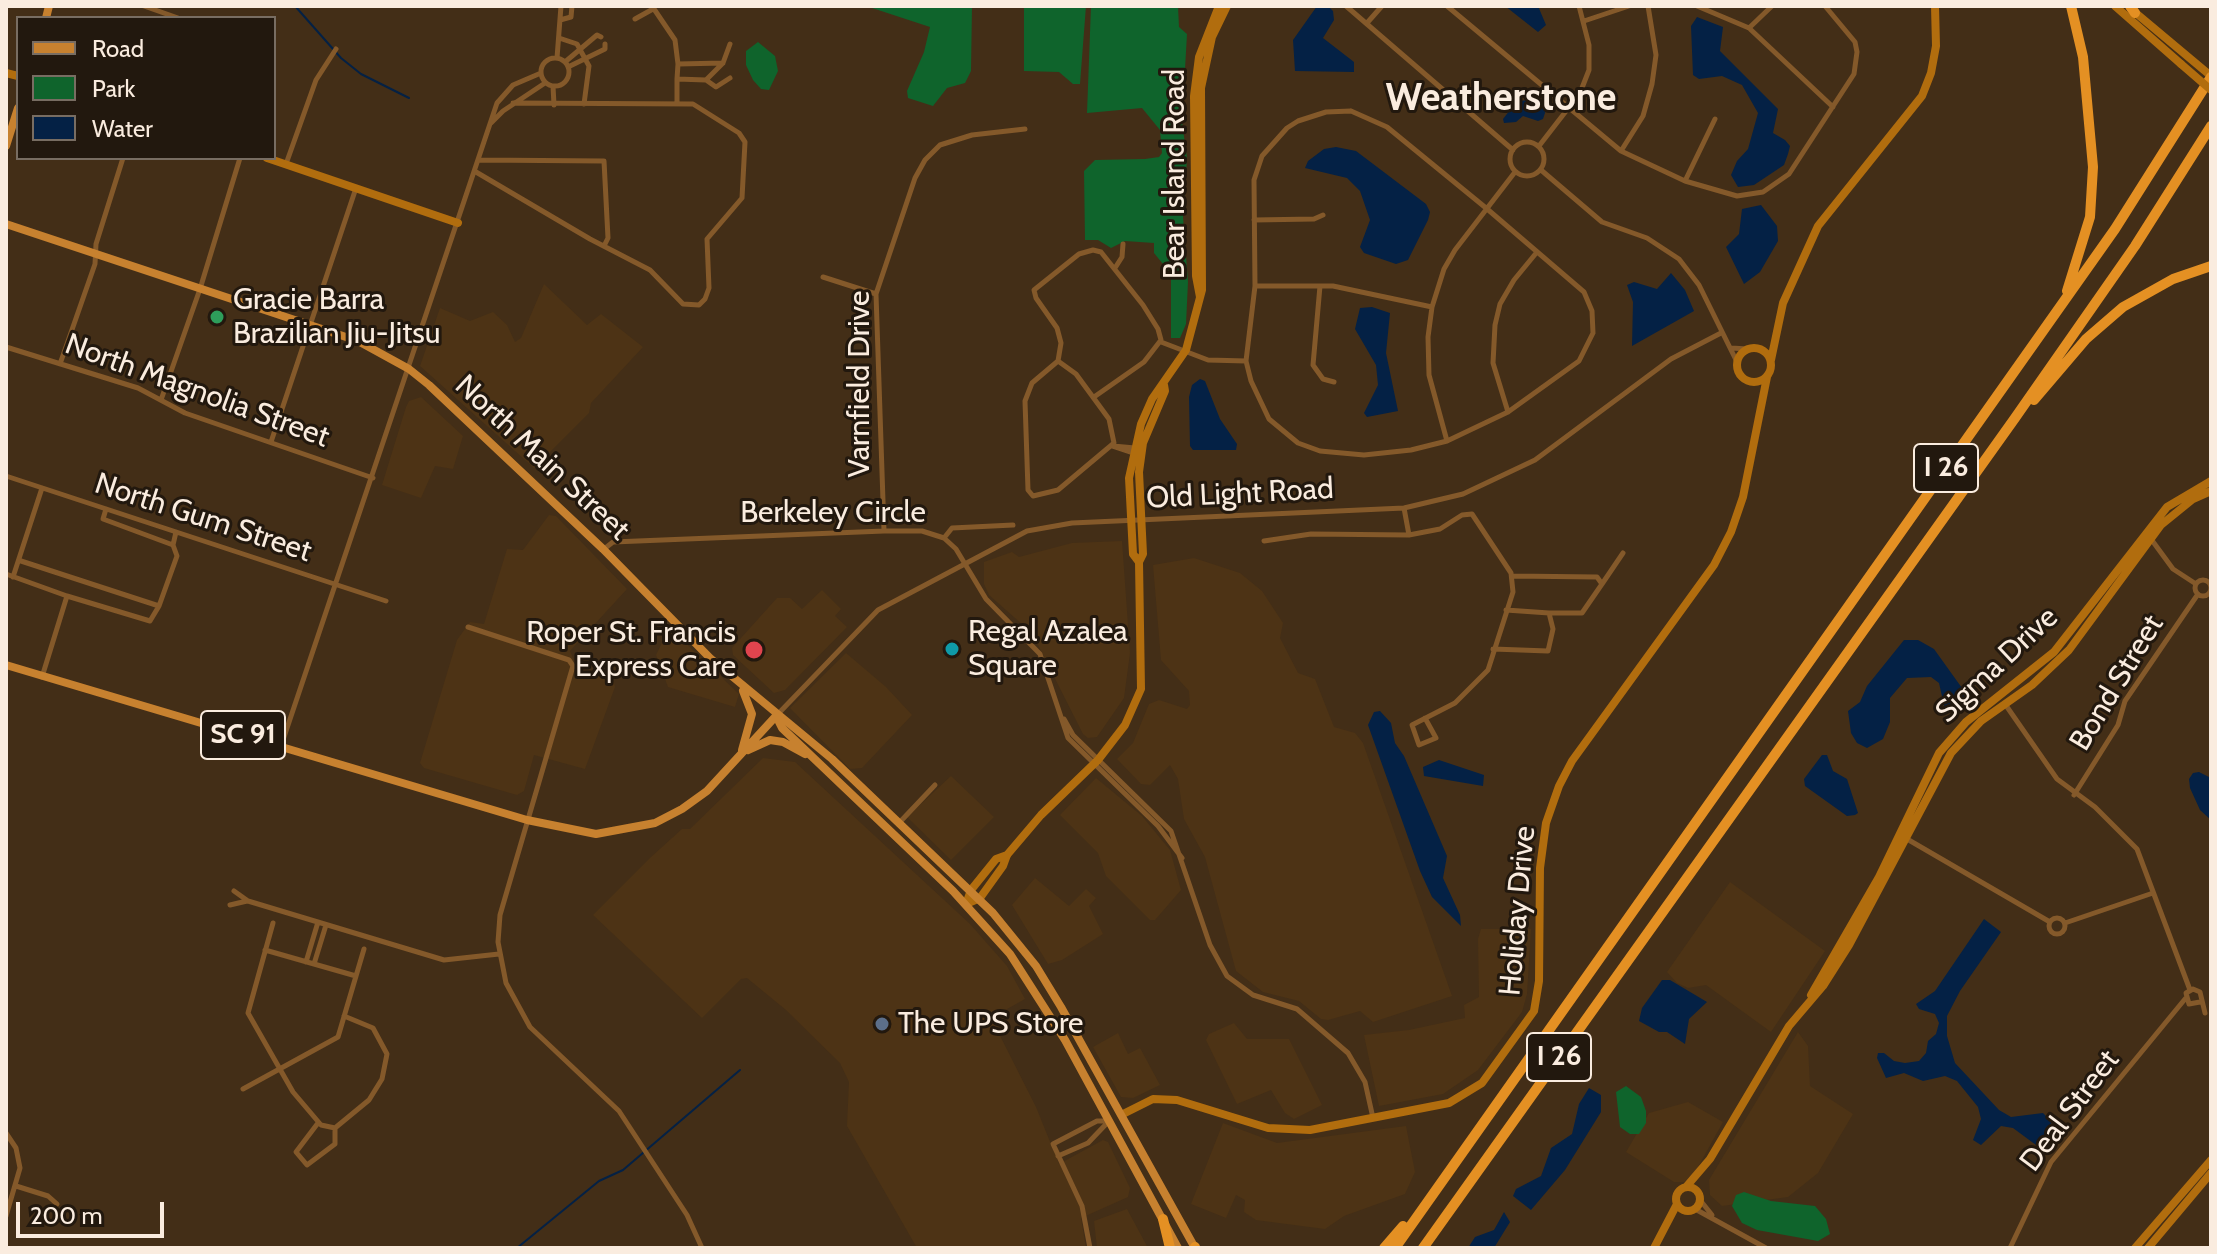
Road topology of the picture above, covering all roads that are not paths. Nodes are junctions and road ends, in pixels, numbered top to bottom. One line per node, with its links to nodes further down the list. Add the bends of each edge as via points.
1 (144, 6): 20 (street)
2 (561, 6): 22 (street)
3 (572, 6): 22 (street, via 571,17)
4 (1219, 6): 89 (street, Bear Island Road, via 1203,43 1195,83)
5 (1227, 6): 89 (street, Bear Island Road, via 1212,37 1201,88)
6 (1346, 6): 24 (street)
7 (1382, 6): 24 (street)
8 (1447, 6): 52 (street)
9 (1579, 6): 23 (street)
10 (1629, 6): 23 (street)
11 (1648, 6): 62 (street, via 1656,55 1652,84 1643,116)
12 (1697, 6): 25 (street)
13 (1772, 6): 25 (street)
14 (1825, 6): 51 (street, via 1850,32 1857,52 1854,74)
15 (1935, 6): 93 (street, via 1936,46 1922,96 1818,226)
16 (2071, 6): 90 (highway, via 2083,57 2093,167 2090,217)
17 (2115, 6): 34 (street)
18 (653, 7): 21 (street); 37 (street, via 675,40)
19 (2131, 8): 34 (street)
20 (166, 16)
21 (635, 19)
22 (560, 20): 27 (street)
23 (1584, 21): 52 (street, via 1589,70)
24 (1367, 23): 61 (street)
25 (1749, 28): 51 (street)
26 (601, 37): 30 (street)
27 (559, 38): 30 (street); 32 (street)
28 (605, 44): 33 (street)
29 (730, 44): 35 (street)
30 (580, 48): 33 (street); 36 (street)
31 (336, 49): 67 (street, via 316,80)
32 (557, 58): 36 (street); 38 (street, via 545,61)
33 (587, 59): 36 (street); 47 (street)
34 (2184, 60): 39 (street); 45 (street, bridge)
35 (723, 63): 37 (street); 42 (street)
36 (566, 64): 44 (street, via 566,81)
37 (678, 64): 41 (street)
38 (541, 73): 43 (street); 50 (street, via 513,85)
39 (2211, 77): 90 (highway, I 26)
40 (730, 78): 42 (street, via 716,87)
41 (677, 79): 42 (street); 48 (street)
42 (706, 80)
43 (545, 83): 44 (street); 46 (street)
44 (553, 86): 49 (street)
45 (2211, 90)
46 (513, 103): 49 (street); 53 (street)
47 (584, 104): 48 (street); 49 (street)
48 (677, 104): 79 (street, via 699,107 736,130 745,142 742,198 707,239 705,299 699,305 683,304 650,270)
49 (554, 105)
50 (496, 106): 53 (street); 56 (street)
51 (1833, 107): 71 (street, via 1789,174 1763,192 1737,196)
52 (1570, 108): 60 (street); 62 (street)
53 (503, 111): 56 (street)
54 (16, 114): 59 (main road)
55 (1715, 119): 71 (street)
56 (490, 124): 66 (street)
57 (2211, 126): 113 (highway, I 26)
58 (1025, 129): 88 (street, Varnfield Drive, via 959,138 940,145 925,160)
59 (6, 146)
60 (1539, 146): 61 (street, via 1526,142); 68 (street, via 1545,160)
61 (1513, 150): 70 (street)
62 (1621, 151): 71 (street)
63 (122, 160): 81 (street)
64 (239, 160): 87 (street)
65 (273, 160): 67 (street)
66 (479, 160): 69 (street); 79 (street, via 604,161)
67 (286, 164): 72 (street)
68 (1541, 170): 70 (street, via 1527,177); 94 (street, via 1602,222 1647,238 1679,259 1699,285)
69 (476, 172): 76 (street); 79 (street)
70 (1515, 172): 73 (street)
71 (1685, 181)
72 (357, 187): 76 (street); 92 (street)
73 (1486, 208): 75 (street, via 1387,127 1351,111 1326,112 1298,121 1270,144 1254,180); 80 (street); 91 (street, via 1444,269)
74 (1323, 215): 75 (street)
75 (1254, 220): 85 (street)
76 (458, 223): 105 (street)
77 (6, 224): 81 (main road, North Main Street)
78 (1123, 244): 83 (street)
79 (604, 246)
80 (1537, 252): 112 (street, via 1500,304 1495,325 1493,363); 112 (street, via 1584,292 1593,333 1579,361)
81 (96, 254): 87 (main road, North Main Street); 104 (street)
82 (2211, 266): 113 (highway, via 2173,279 2123,307 2086,339)
83 (1115, 268): 95 (street, via 1158,329); 101 (street, via 1105,254 1089,250 1037,284 1036,298 1061,338)
84 (823, 277): 88 (street)
85 (1255, 286): 86 (street); 102 (street)
86 (1320, 286): 91 (street); 108 (street, via 1313,365 1323,379)
87 (200, 289): 92 (main road, North Main Street); 110 (street)
88 (876, 294): 128 (street, Varnfield Drive)
89 (1200, 297): 99 (street, Bear Island Road)
90 (2063, 303): 208 (highway, I 26)
91 (1432, 307): 114 (street, via 1429,375)
92 (311, 326): 105 (main road, North Main Street, via 358,341); 115 (street)
93 (1776, 326): 98 (street, via 1764,342); 100 (street)
94 (1721, 333): 97 (street); 123 (street, Old Light Road, via 1671,359 1506,477)
95 (1161, 342): 99 (street); 109 (street, via 1144,362)
96 (6, 347): 104 (street, North Magnolia Street)
97 (1731, 348): 98 (street); 103 (street)
98 (1750, 348): 100 (street, via 1765,351); 103 (street)
99 (1186, 350): 102 (street, via 1217,362); 117 (street, Bear Island Road, via 1146,410)
100 (1771, 360): 106 (street)
101 (1058, 361): 109 (street); 116 (street, via 1026,393 1029,494 1058,490)
102 (1246, 361): 114 (street, via 1269,419 1298,443 1364,455)
103 (1737, 362): 107 (street)
104 (60, 364): 110 (street, North Magnolia Street)
105 (409, 369): 119 (street); 135 (main road, North Main Street)
106 (1767, 377): 107 (street); 111 (street, Holiday Drive)
107 (1747, 380): 111 (street)
108 (1334, 382)
109 (1094, 397): 116 (street, via 1112,425)
110 (161, 400): 115 (street, North Magnolia Street)
111 (1759, 408): 197 (street, Holiday Drive, via 1743,497 1714,565 1559,786 1546,823 1540,868 1534,1011 1482,1083 1465,1095)
112 (1508, 412): 114 (street)
113 (2015, 418): 215 (highway, I 26)
114 (1447, 441)
115 (271, 442): 119 (street, North Magnolia Street)
116 (1112, 446): 117 (street)
117 (1138, 452): 125 (street, Bear Island Road); 126 (street, Bear Island Road, via 1129,478)
118 (6, 476): 121 (street, North Gum Street)
119 (373, 478): 145 (street)
120 (2211, 481): 131 (street, Sigma Drive, via 2181,496)
121 (42, 488): 124 (street, North Gum Street); 137 (street, via 19,552)
122 (2211, 491): 131 (street, Sigma Drive)
123 (1404, 508): 125 (street, Old Light Road); 130 (street)
124 (106, 509): 129 (street, North Gum Street); 134 (street, via 103,519)
125 (1142, 520): 126 (street, Old Light Road); 139 (street)
126 (1131, 521): 138 (street, Old Light Road, via 1040,527); 139 (street, via 1133,554)
127 (1013, 525): 132 (street, via 952,528)
128 (884, 531): 132 (street, Berkeley Circle, via 922,531); 135 (street, Berkeley Circle, via 613,542)
129 (176, 532): 134 (street); 145 (street, North Gum Street)
130 (1409, 535): 133 (street, via 1311,534); 141 (street, via 1440,529 1472,514)
131 (2148, 536): 144 (street, via 2173,569); 157 (street, Sigma Drive, via 2080,638 2039,678)
132 (944, 538): 138 (street, Berkeley Circle)
133 (1264, 541)
134 (173, 545): 149 (street, via 177,556)
135 (603, 549): 156 (main road, North Main Street)
136 (1623, 553): 143 (street)
137 (21, 561): 142 (street); 149 (street)
138 (964, 562): 158 (street, Old Light Road, via 878,610); 163 (street, Berkeley Circle, via 986,599 1040,654 1062,715)
139 (1139, 562): 163 (street, via 1141,689 1125,725)
140 (6, 574): 142 (street)
141 (1512, 576): 143 (street, via 1597,577); 150 (street)
142 (13, 577): 147 (street)
143 (1602, 584): 151 (street, via 1582,613)
144 (2196, 584): 146 (street); 146 (street, via 2205,581 2211,588 2205,596)
145 (337, 586): 148 (street, North Gum Street); 160 (street)
146 (2198, 594): 165 (street, Bond Street, via 2125,701 2118,725)
147 (67, 596): 149 (street, via 150,621); 155 (street)
148 (386, 601)
149 (159, 606)
150 (1506, 610): 151 (street); 153 (street)
151 (1549, 613): 153 (street, via 1553,629 1548,651)
152 (468, 627): 166 (street, via 572,662)
153 (1493, 649): 159 (street, via 1488,670 1476,683 1455,703)
154 (6, 665): 155 (main road, SC 91)
155 (42, 677): 160 (main road, SC 91)
156 (736, 681): 158 (main road, North Main Street); 161 (main road, via 752,714)
157 (2002, 700): 165 (street); 168 (street, Sigma Drive, via 1951,753)
158 (776, 716): 161 (main road, SC 91); 162 (main road, North Main Street); 167 (main road, North Main Street, via 832,759)
159 (1425, 718): 159 (street, via 1412,725 1419,745 1436,738)
160 (281, 746): 166 (main road, SC 91)
161 (741, 755): 162 (main road, via 770,740); 166 (main road, SC 91, via 707,791 655,823 596,834)
162 (818, 760): 175 (main road, North Main Street)
163 (1096, 762): 169 (street); 197 (street, Berkeley Circle, via 1171,831 1218,964 1238,987 1297,1009 1348,1053 1365,1082)
164 (935, 785): 167 (street)
165 (2074, 795): 172 (street, via 2129,838)
166 (527, 820): 184 (street, via 500,915)
167 (899, 823): 170 (main road, North Main Street)
168 (1903, 837): 178 (street); 203 (street, Sigma Drive, via 1849,945 1771,1054)
169 (1007, 855): 170 (street, via 996,859); 173 (street)
170 (971, 890): 173 (main road, North Main Street); 175 (street)
171 (234, 891): 174 (street)
172 (2153, 893): 180 (street); 188 (street)
173 (980, 898): 175 (street); 196 (main road, North Main Street, via 1036,966)
174 (248, 901): 176 (street); 177 (street)
175 (966, 904): 198 (main road, North Main Street, via 1027,977)
176 (230, 905)
177 (318, 922): 181 (street); 185 (street)
178 (2050, 922): 180 (street, via 2057,918); 180 (street, via 2057,935)
179 (273, 923): 183 (street)
180 (2065, 923)
181 (326, 925): 184 (street, via 444,960); 186 (street)
182 (364, 949): 187 (street)
183 (265, 950): 185 (street); 194 (street, via 247,1011)
184 (499, 954): 216 (street, via 520,1013 619,1111)
185 (306, 962): 186 (street)
186 (314, 964): 187 (street)
187 (356, 976): 192 (street)
188 (2190, 990): 189 (street, Deal Street); 190 (street, via 2200,992)
189 (2185, 999): 190 (street); 191 (street, Deal Street)
190 (2195, 1004): 191 (street, Deal Street); 193 (street)
191 (2179, 1010): 225 (street, Deal Street, via 2051,1162)
192 (344, 1016): 194 (street, via 338,1037); 200 (street, via 373,1028 387,1054 382,1079 369,1100)
193 (2211, 1019)
194 (280, 1069): 195 (street); 199 (street)
195 (243, 1089)
196 (1123, 1114): 197 (street, Holiday Drive, via 1159,1099 1290,1131); 198 (main road); 220 (main road, North Main Street)
197 (1373, 1118)
198 (1109, 1121): 202 (street, via 1088,1143); 202 (street, via 1097,1121 1053,1144); 214 (main road, North Main Street)
199 (318, 1123): 200 (street); 200 (street, via 296,1152 307,1165 335,1144)
200 (335, 1128)
201 (6, 1133): 206 (street, via 19,1158)
202 (1058, 1156): 217 (street, via 1082,1206)
203 (1710, 1159): 207 (street, Sigma Drive); 209 (street, Sigma Drive)
204 (2211, 1160): 226 (street)
205 (2211, 1173): 227 (street)
206 (16, 1186): 210 (street); 212 (street)
207 (1686, 1187): 209 (street); 211 (street, Sigma Drive, via 1677,1193)
208 (1434, 1191): 221 (highway); 222 (highway, I 26)
209 (1699, 1196): 211 (street, Sigma Drive); 213 (street)
210 (57, 1204)
211 (1686, 1208): 213 (street); 223 (street)
212 (6, 1216)
213 (1712, 1216): 224 (street)
214 (1163, 1219): 218 (highway); 219 (main road, North Main Street)
215 (1426, 1245)
216 (704, 1248)
217 (1090, 1248)
218 (1170, 1248)
219 (1178, 1248)
220 (1195, 1248)
221 (1384, 1248)
222 (1395, 1248)
223 (1654, 1248)
224 (1766, 1248)
225 (2010, 1248)
226 (2135, 1248)
227 (2148, 1248)

